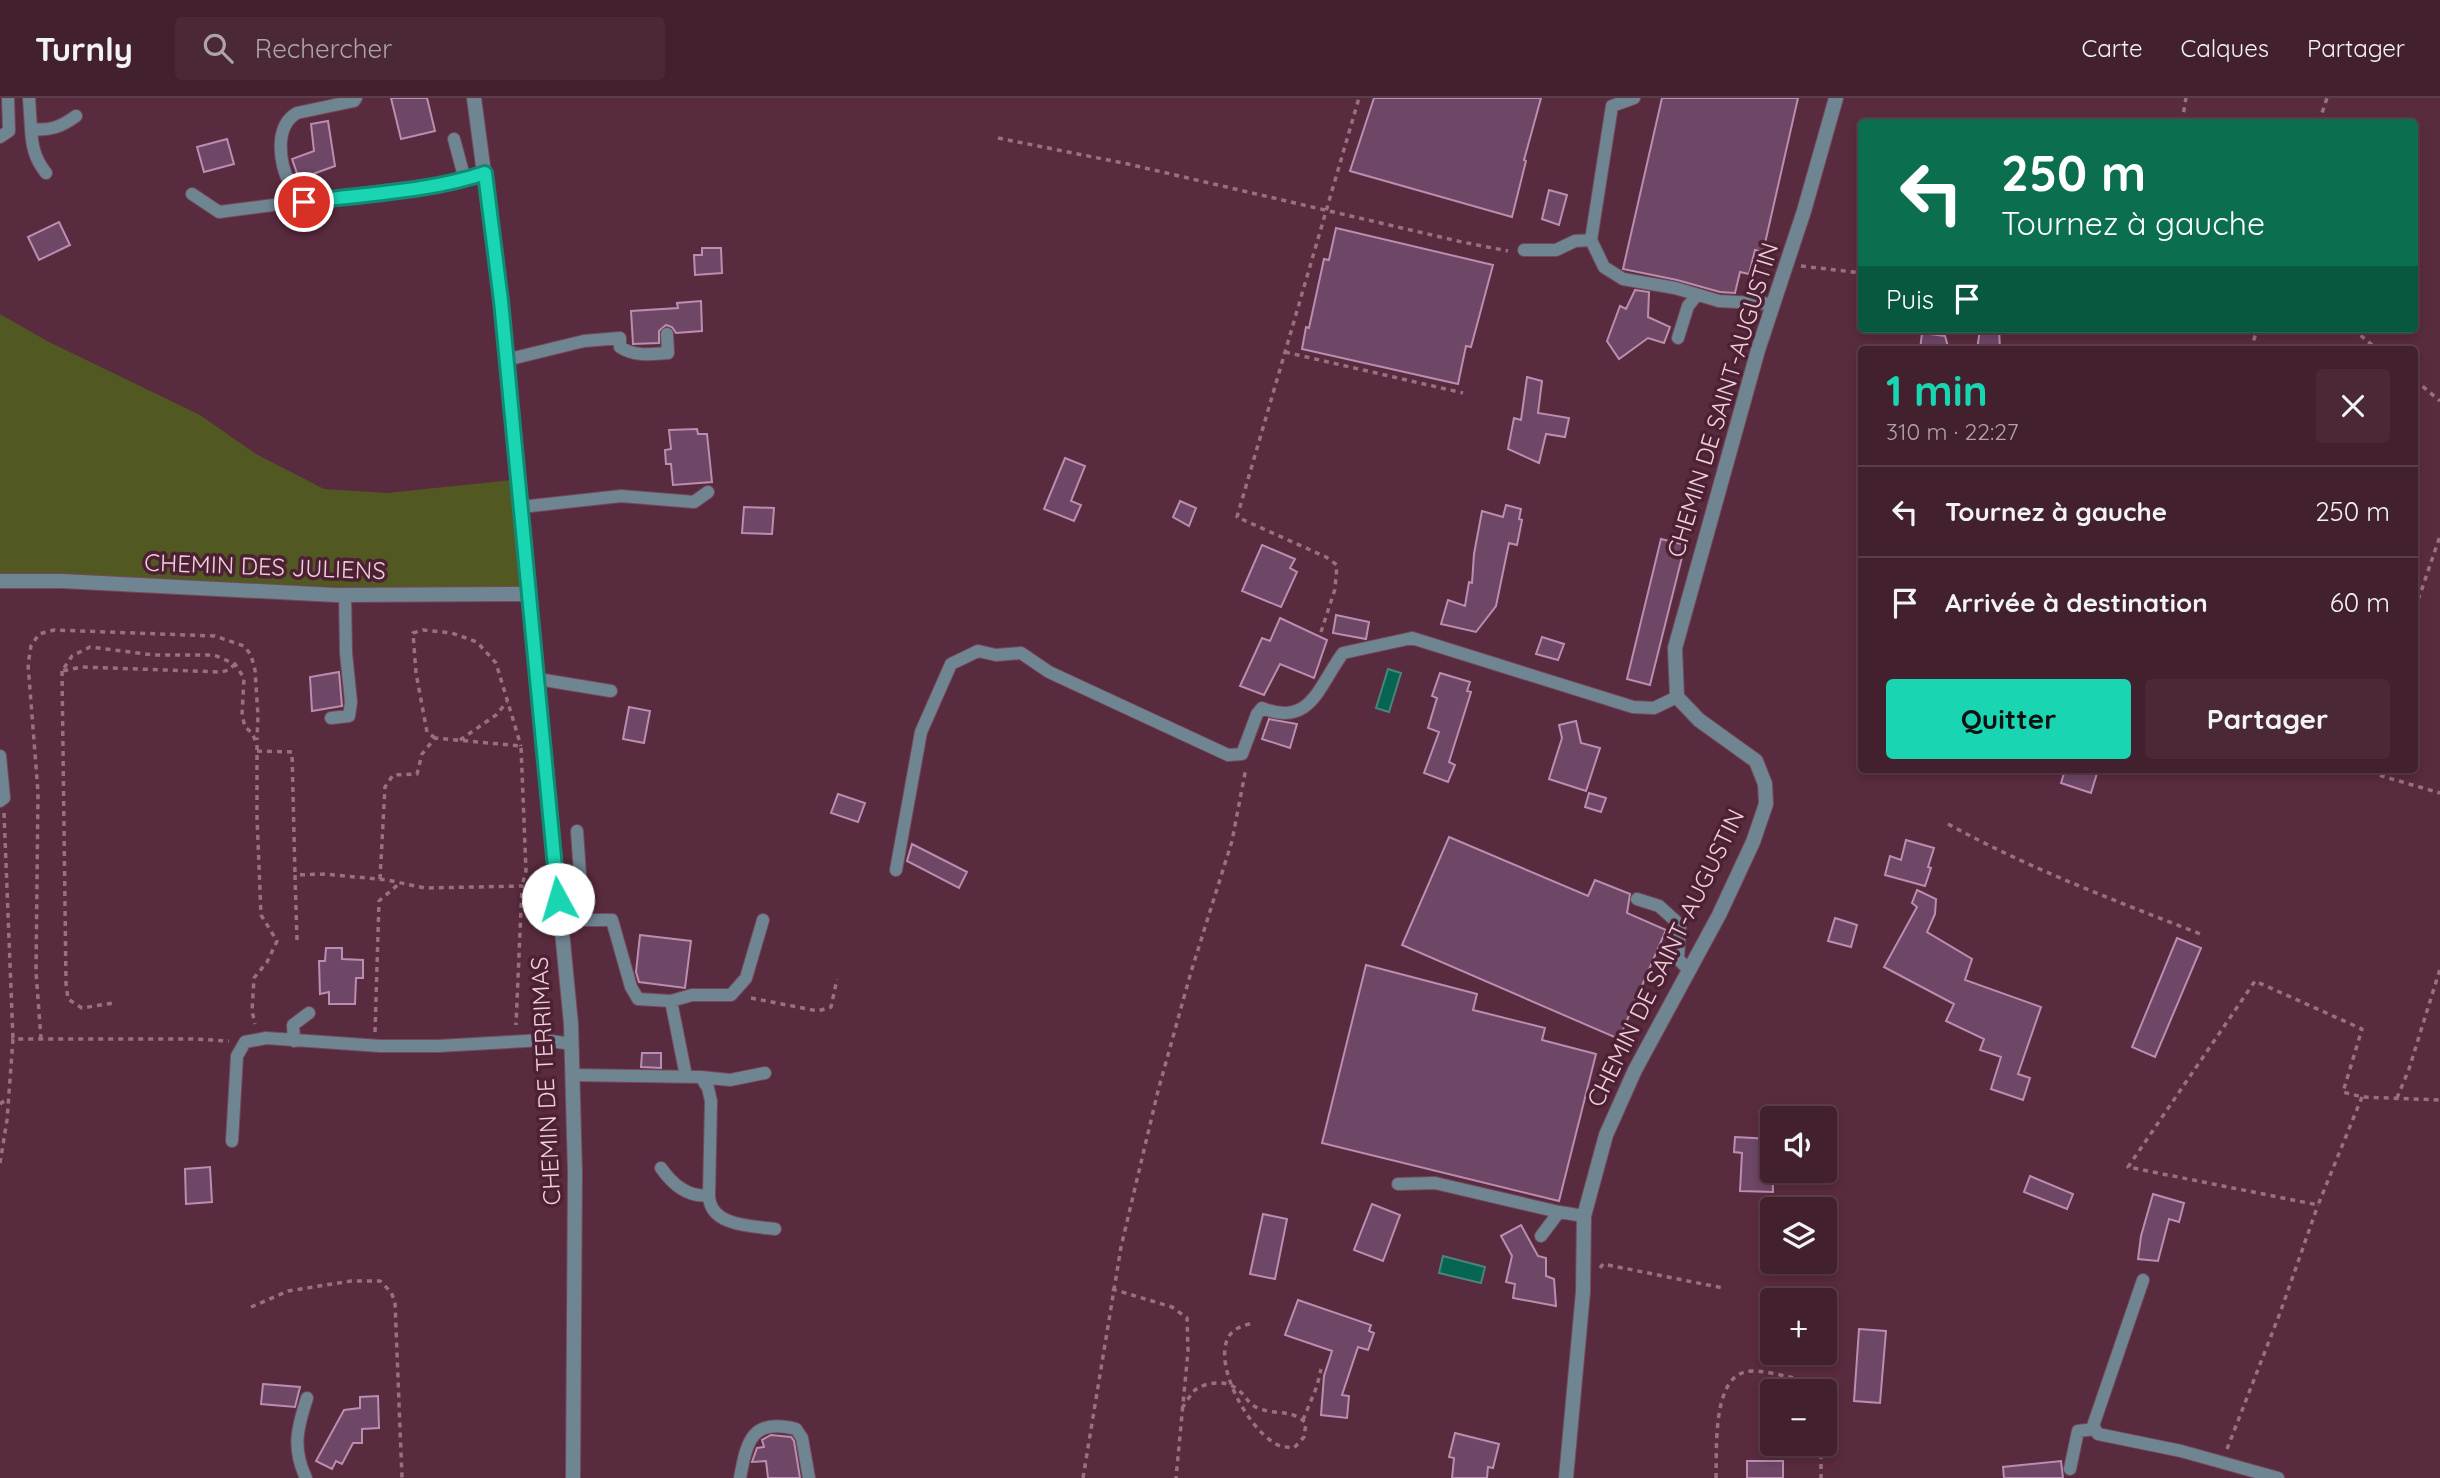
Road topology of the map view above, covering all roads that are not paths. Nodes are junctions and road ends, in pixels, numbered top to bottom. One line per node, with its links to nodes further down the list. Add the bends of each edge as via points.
1 (8, 98): 9 (lane, via 9,131)
2 (29, 98): 8 (lane)
3 (356, 98): 15 (lane, via 297,113 281,132 283,164 290,184)
4 (474, 98): 12 (street, CHEMIN DE TERRIMAS)
5 (1634, 98): 16 (lane, via 1612,106)
6 (1836, 98): 19 (street, CHEMIN DE SAINT-AUGUSTIN)
7 (76, 116): 8 (lane, via 62,126)
8 (31, 129): 11 (lane, via 32,150)
9 (0, 137)
10 (454, 139): 13 (lane)
11 (46, 173)
12 (485, 173): 13 (lane); 22 (street, CHEMIN DE TERRIMAS)
13 (465, 180): 15 (lane)
14 (192, 194): 15 (lane, via 219,212)
15 (304, 202)
16 (1591, 240): 17 (lane, via 1556,250); 18 (lane, via 1604,267 1623,279)
17 (1524, 250)
18 (1697, 295): 19 (lane); 21 (lane, via 1688,306)
19 (1774, 304): 30 (street, CHEMIN DE SAINT-AUGUSTIN, via 1675,648)
20 (667, 334): 22 (lane, via 668,353 629,353 620,347 620,338 584,341)
21 (1678, 338)
22 (506, 360): 24 (street, CHEMIN DE TERRIMAS)
23 (708, 492): 24 (lane, via 694,502 621,496)
24 (521, 507): 26 (street, CHEMIN DE TERRIMAS)
25 (0, 581): 27 (street, CHEMIN DES JULIENS)
26 (529, 594): 27 (street, CHEMIN DES JULIENS); 28 (street, CHEMIN DE TERRIMAS)
27 (345, 595): 31 (lane, via 349,716)
28 (538, 679): 29 (lane); 38 (street, CHEMIN DE TERRIMAS)
29 (611, 691)
30 (1677, 697): 35 (lane, via 1654,708 1633,707 1412,638 1343,653 1305,708 1289,714 1262,708 1242,754 1228,755 1049,672 1021,653 978,651 951,664 921,732); 39 (street, CHEMIN DE SAINT-AUGUSTIN, via 1699,720 1756,761 1765,784 1766,804 1753,842)
31 (331, 718)
32 (0, 756): 33 (lane)
33 (2, 800)
34 (577, 831): 38 (lane, via 581,913)
35 (896, 870)
36 (1637, 899): 39 (lane, via 1659,906 1680,925 1678,959)
37 (763, 919): 40 (lane, via 746,978 731,995)
38 (567, 920): 40 (lane, via 612,920 638,999); 43 (street, CHEMIN DE TERRIMAS)
39 (1688, 969): 53 (street, CHEMIN DE SAINT-AUGUSTIN, via 1626,1087 1606,1135)
40 (671, 1000): 46 (lane)
41 (309, 1013): 42 (lane, via 293,1025)
42 (294, 1041): 43 (lane, via 438,1046 543,1040); 48 (lane, via 251,1041 237,1056)
43 (572, 1044): 45 (street, CHEMIN DE TERRIMAS)
44 (765, 1073): 47 (lane, via 730,1080)
45 (573, 1075): 46 (lane); 61 (street, CHEMIN DE TERRIMAS)
46 (686, 1076): 47 (lane)
47 (701, 1077): 51 (lane, via 711,1101)
48 (232, 1141)
49 (661, 1168): 51 (lane, via 671,1182 696,1196)
50 (1398, 1184): 52 (lane, via 1435,1184)
51 (709, 1195): 54 (lane, via 709,1205 724,1220)
52 (1559, 1212): 53 (lane); 55 (lane)
53 (1584, 1216): 64 (street, CHEMIN DE SAINT-AUGUSTIN, via 1583,1292)
54 (775, 1229)
55 (1541, 1236)
56 (2144, 1280): 58 (lane)
57 (307, 1398): 60 (lane, via 296,1452)
58 (2095, 1429): 59 (lane, via 2078,1431); 65 (lane, via 2098,1434)
59 (2070, 1469)
60 (306, 1478)
61 (573, 1478)
62 (740, 1478): 63 (lane, via 748,1440 761,1428 780,1425 796,1429 802,1438)
63 (809, 1478)
64 (1566, 1478)
65 (2278, 1478)

